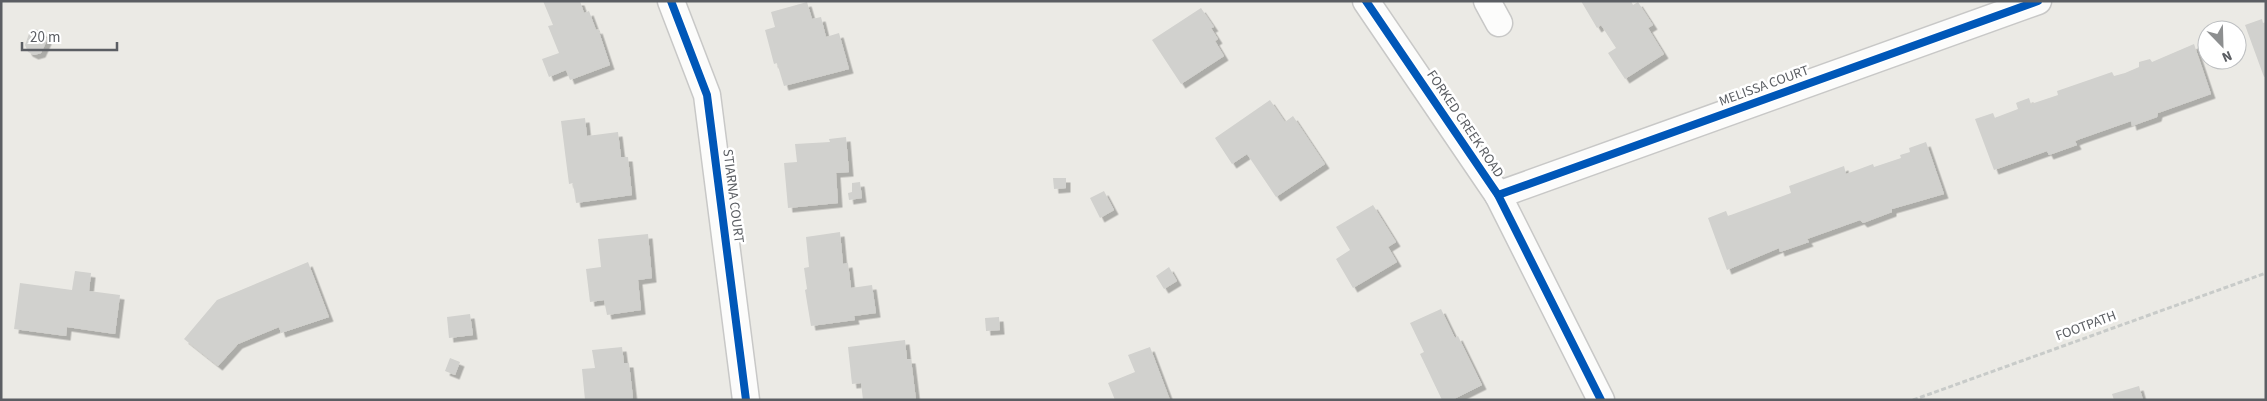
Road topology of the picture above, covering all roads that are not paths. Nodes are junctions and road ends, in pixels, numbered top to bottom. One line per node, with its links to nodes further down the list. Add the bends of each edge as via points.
1 (671, 1): 5 (street, STIARNA COURT, via 707,95)
2 (1366, 1): 4 (street, FORKED CREEK ROAD)
3 (2038, 1): 4 (street, MELISSA COURT)
4 (1498, 194): 6 (street, FORKED CREEK ROAD)
5 (746, 400)
6 (1601, 400)

